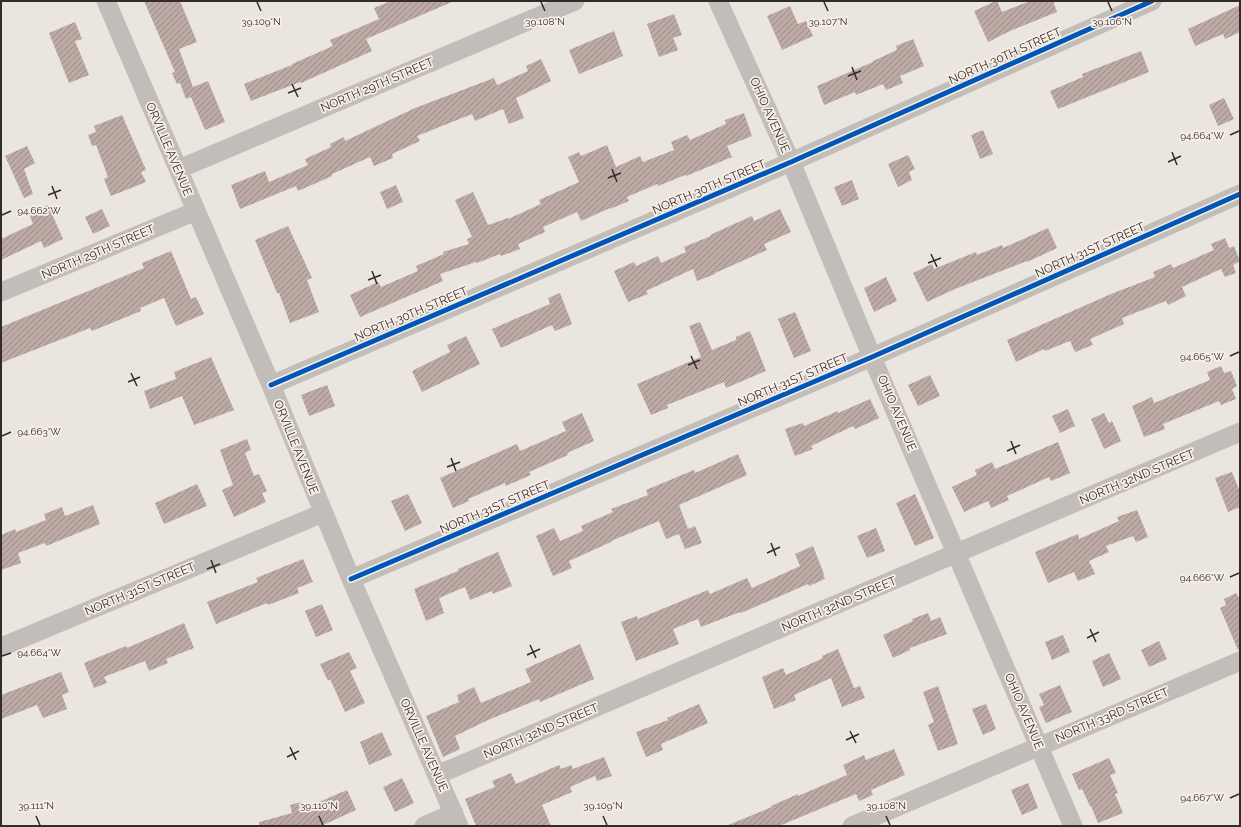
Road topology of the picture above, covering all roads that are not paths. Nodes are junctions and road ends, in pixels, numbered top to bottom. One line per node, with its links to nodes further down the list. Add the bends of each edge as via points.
1 (106, 1): 6 (street, ORVILLE AVENUE)
2 (574, 1): 6 (street, NORTH 29TH STREET)
3 (718, 1): 5 (street, OHIO AVENUE)
4 (1152, 1): 5 (street, NORTH 30TH STREET)
5 (791, 162): 10 (street, OHIO AVENUE); 11 (street, NORTH 30TH STREET)
6 (179, 170): 8 (street, ORVILLE AVENUE)
7 (1240, 194): 10 (street, NORTH 31ST STREET)
8 (196, 211): 9 (street, NORTH 29TH STREET); 11 (street, ORVILLE AVENUE)
9 (1, 292)
10 (872, 357): 14 (street, OHIO AVENUE); 15 (street, NORTH 31ST STREET)
11 (271, 385): 13 (street, ORVILLE AVENUE)
12 (1240, 432): 14 (street, NORTH 32ND STREET)
13 (323, 513): 15 (street, ORVILLE AVENUE); 16 (street, NORTH 31ST STREET)
14 (957, 554): 18 (street, OHIO AVENUE); 19 (street, NORTH 32ND STREET)
15 (351, 579): 19 (street, ORVILLE AVENUE)
16 (1, 647)
17 (1240, 661): 18 (street, NORTH 33RD STREET)
18 (1039, 746): 22 (street, NORTH 33RD STREET); 23 (street, OHIO AVENUE)
19 (437, 775): 20 (street, ORVILLE AVENUE)
20 (457, 820): 21 (street)
21 (424, 826)
22 (852, 826)
23 (1073, 826)

